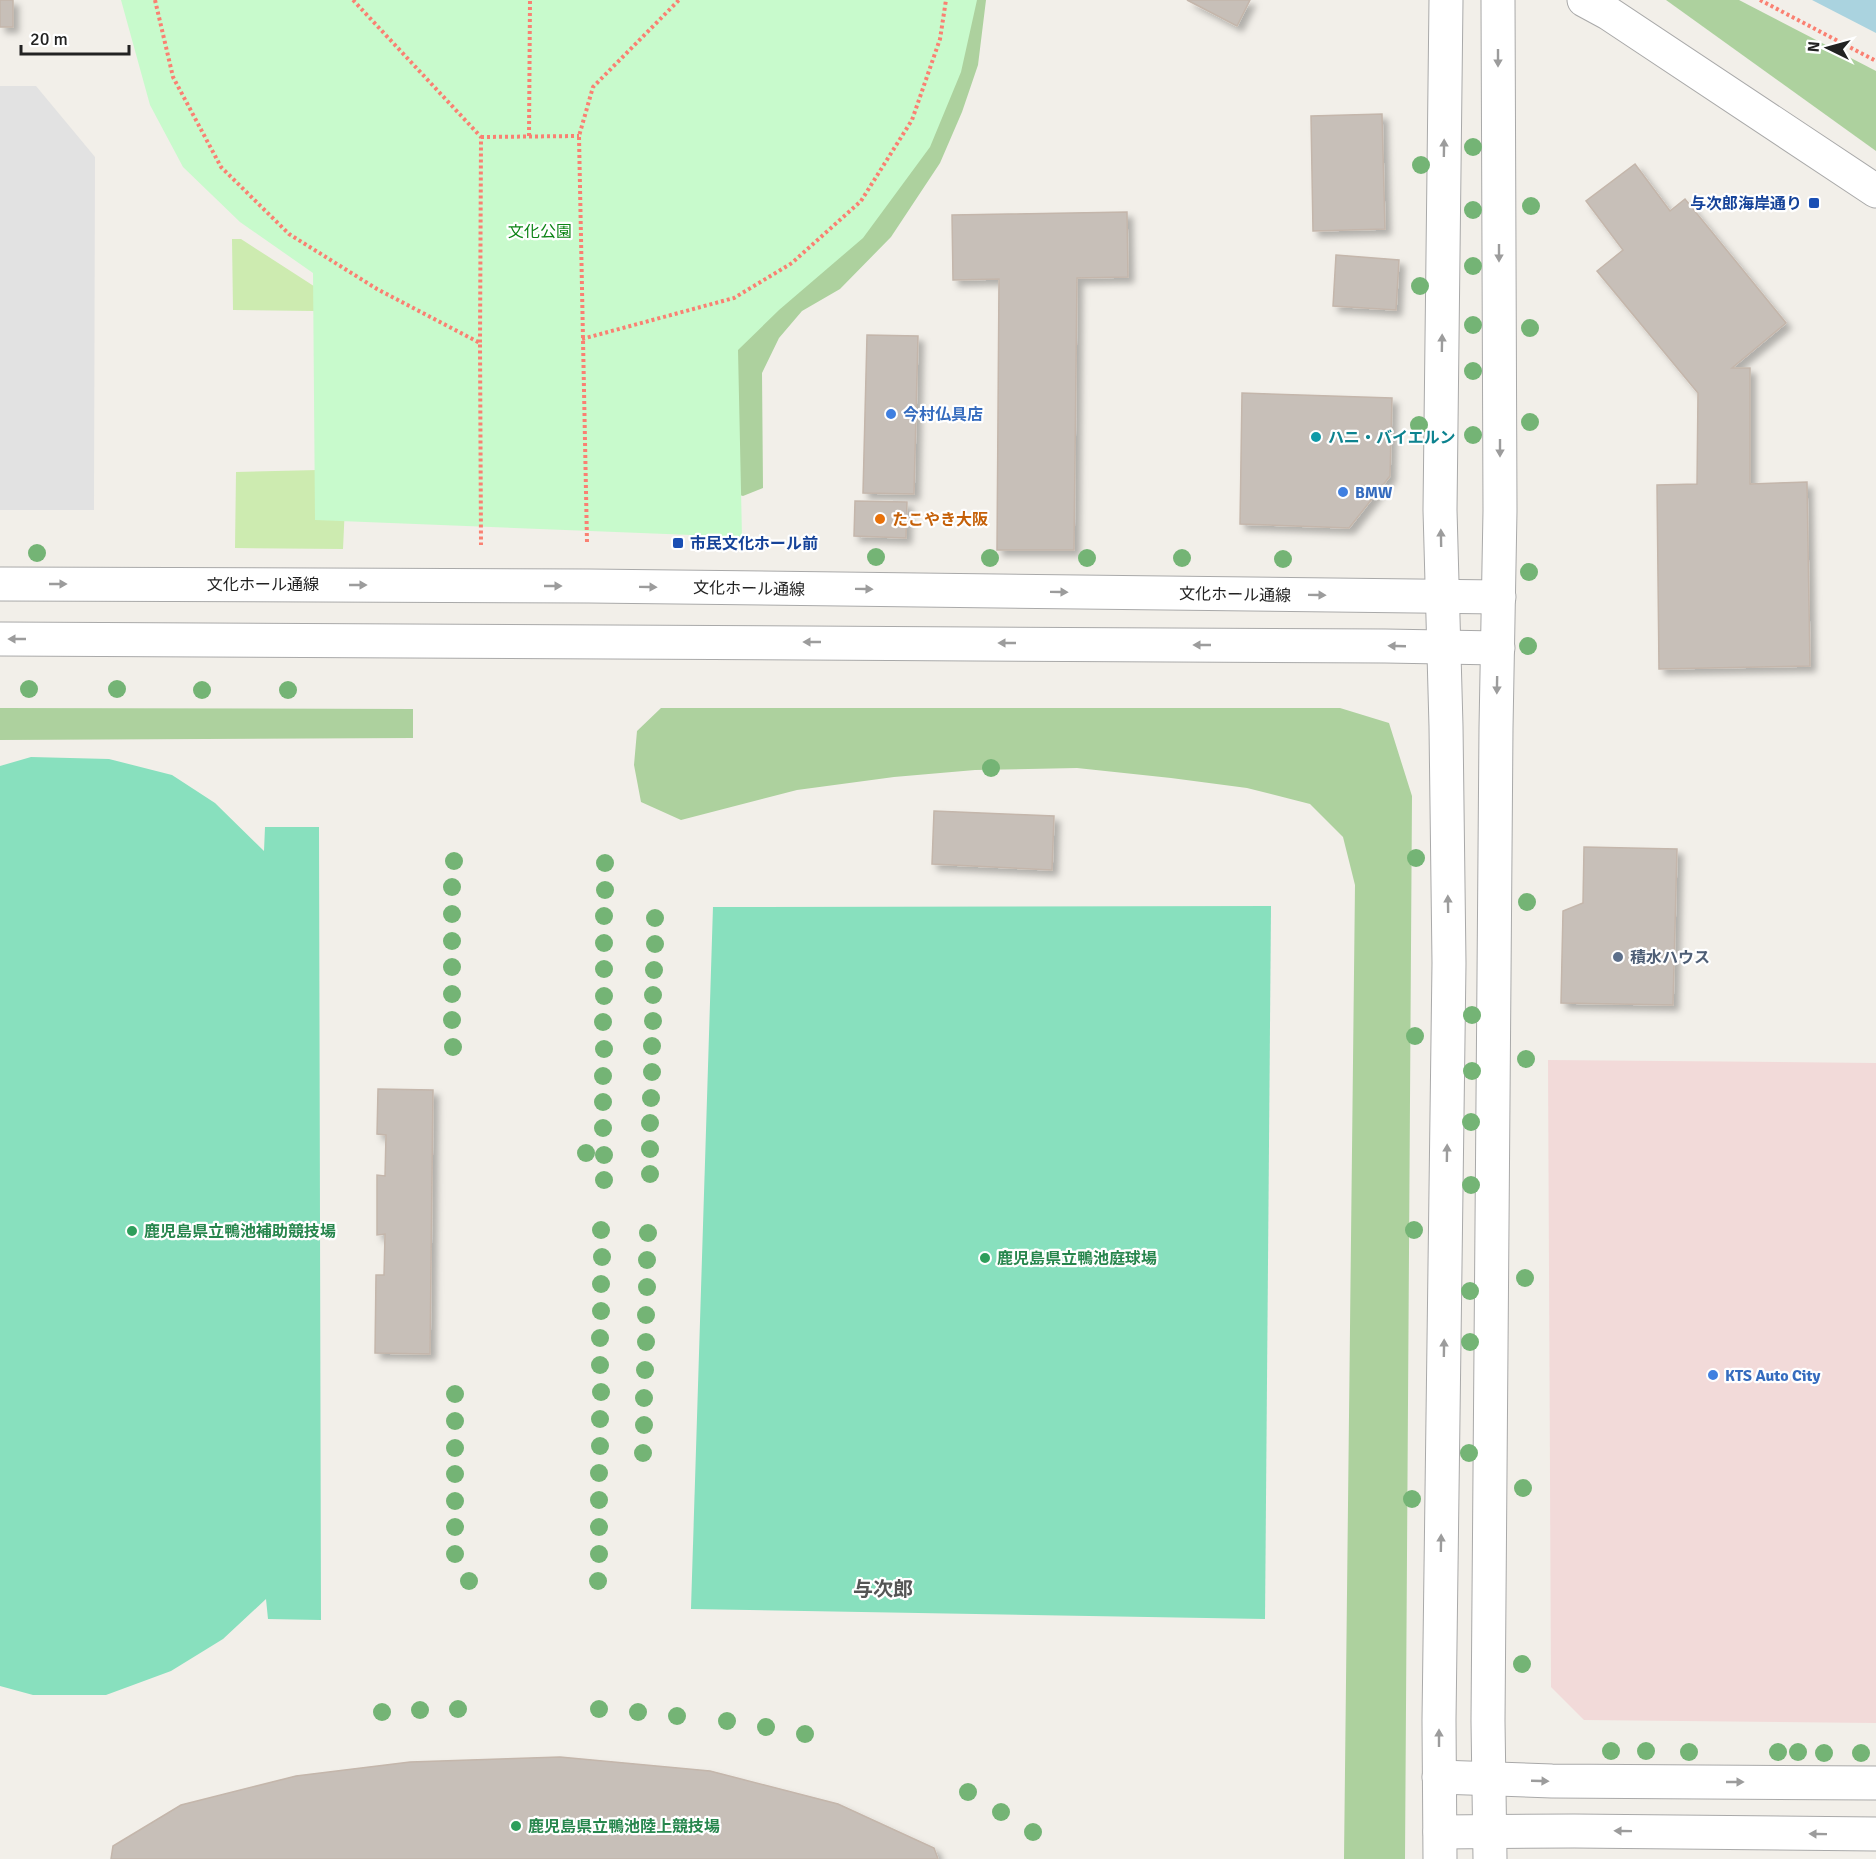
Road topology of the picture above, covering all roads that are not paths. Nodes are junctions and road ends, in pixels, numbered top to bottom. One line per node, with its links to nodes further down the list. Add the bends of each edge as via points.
1 (1446, 0): 6 (street, one-way to 1)
2 (1498, 0): 7 (street, one-way to 7)
3 (1584, 0): 4 (street)
4 (1876, 191)
5 (0, 584): 6 (street, 文化ホール通線, one-way to 6)
6 (1442, 596): 7 (street, 文化ホール通線); 9 (street)
7 (1499, 597): 10 (street)
8 (0, 639): 9 (street, one-way to 8)
9 (1444, 648): 10 (street); 11 (street, one-way to 9, via 1449,963)
10 (1498, 648): 12 (street, one-way to 12)
11 (1439, 1777): 12 (street); 16 (street)
12 (1489, 1779): 13 (street, one-way to 13); 15 (street)
13 (1876, 1783)
14 (1876, 1834): 15 (street, one-way to 15, via 1574,1831)
15 (1490, 1845): 16 (street)
16 (1440, 1846)

